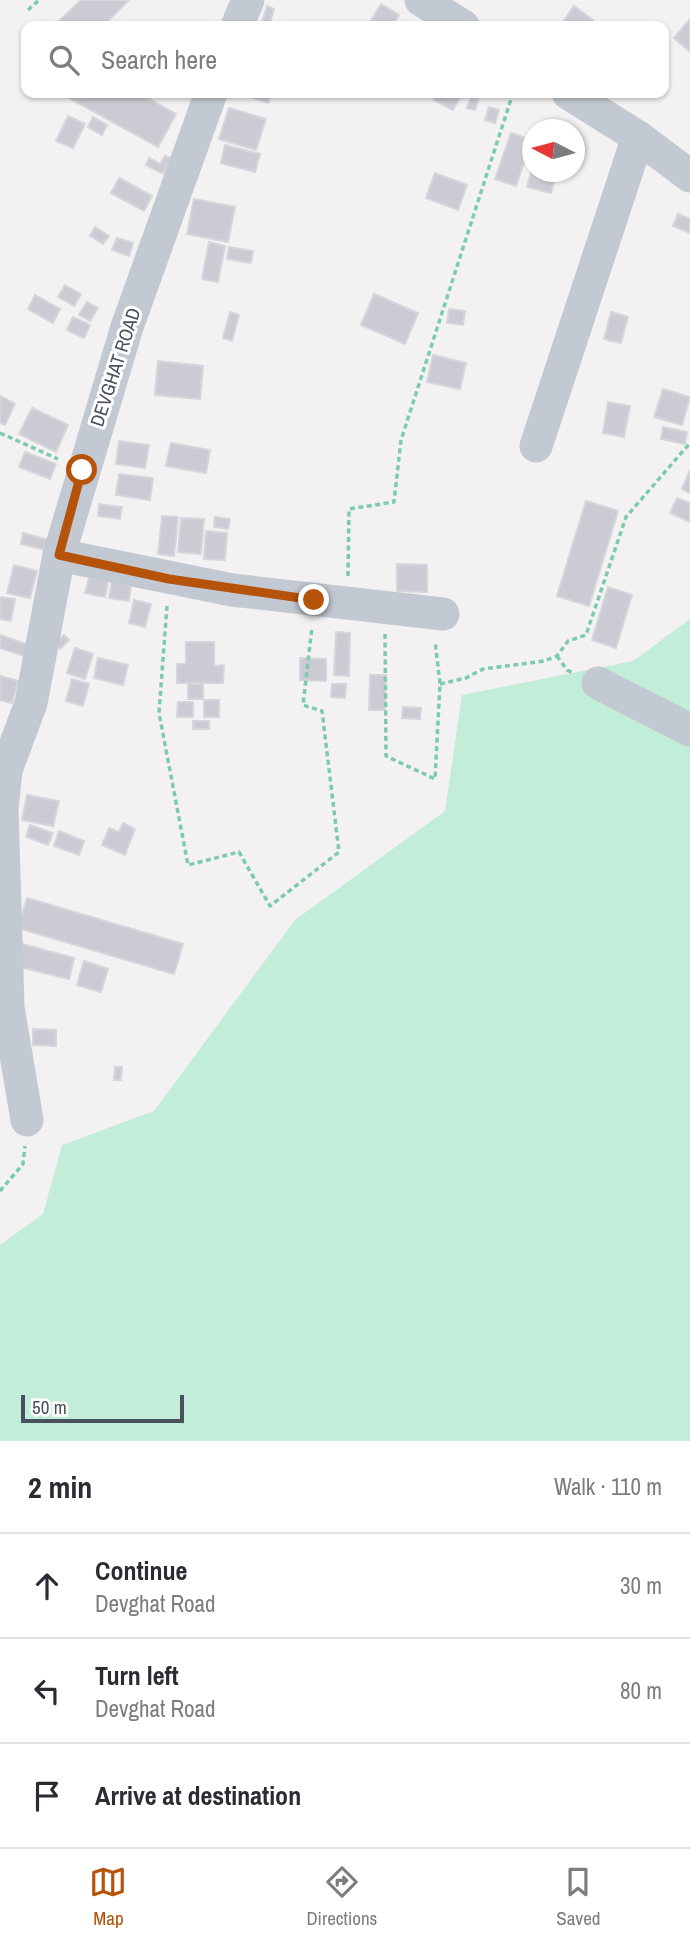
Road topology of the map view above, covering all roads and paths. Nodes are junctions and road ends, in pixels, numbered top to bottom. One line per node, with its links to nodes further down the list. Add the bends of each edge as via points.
1 (39, 0): 4 (path)
2 (247, 0): 5 (street)
3 (421, 0): 6 (street)
4 (27, 10)
5 (239, 21)
6 (455, 21)
7 (209, 98): 15 (street, DEVGHAT ROAD, via 127,327)
8 (511, 98): 18 (path, via 401,440 394,502 349,509)
9 (576, 98): 10 (street)
10 (638, 137): 11 (street); 14 (street)
11 (690, 176)
12 (0, 433): 15 (path)
13 (690, 443): 21 (path, via 626,517 586,635 568,641 557,656 544,661 483,669)
14 (536, 446)
15 (82, 470): 16 (street, DEVGHAT ROAD)
16 (59, 555): 17 (street); 23 (street, DEVGHAT ROAD, via 31,703)
17 (169, 579): 18 (street); 18 (path, via 159,713 188,865 239,852 270,906 340,852 321,711 303,705)
18 (344, 603): 19 (street); 21 (path, via 385,624 386,755 435,779)
19 (431, 612): 21 (path)
20 (598, 683): 22 (street)
21 (440, 684)
22 (690, 730)
23 (3, 769): 24 (street, DEVGHAT ROAD, via 8,1007)
24 (27, 1120): 25 (path, via 23,1164)
25 (0, 1191)

